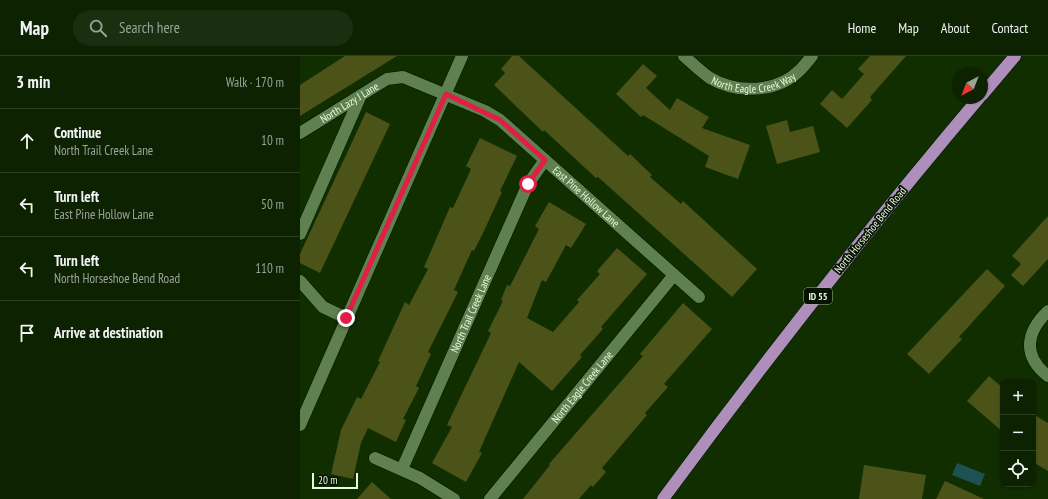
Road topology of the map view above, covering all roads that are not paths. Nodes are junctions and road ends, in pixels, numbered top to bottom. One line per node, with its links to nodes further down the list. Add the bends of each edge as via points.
1 (462, 56): 6 (street)
2 (812, 56): 4 (street, North Eagle Creek Way, via 799,71 778,84 756,89 732,87 711,78)
3 (1014, 56): 5 (highway)
4 (688, 59)
5 (988, 87)
6 (446, 94): 7 (street, North Lazy J Lane, via 403,77 387,79); 10 (street, East Pine Hollow Lane, via 500,120); 16 (street)
7 (361, 95): 9 (street, North Lazy J Lane); 11 (street)
8 (974, 104): 23 (highway, North Horseshoe Bend Road / ID 55, via 866,235)
9 (300, 133)
10 (545, 160): 12 (street, East Pine Hollow Lane); 20 (street, North Trail Creek Lane, via 528,184)
11 (300, 234)
12 (674, 275): 14 (street, East Pine Hollow Lane); 22 (street, North Eagle Creek Lane)
13 (300, 281): 16 (street, via 322,307)
14 (699, 297)
15 (1048, 311): 17 (street, via 1034,328 1030,339 1030,356)
16 (346, 318): 18 (street)
17 (1048, 376)
18 (300, 424)
19 (375, 458): 20 (street)
20 (402, 469): 21 (street)
21 (454, 499)
22 (490, 499)
23 (663, 499)

